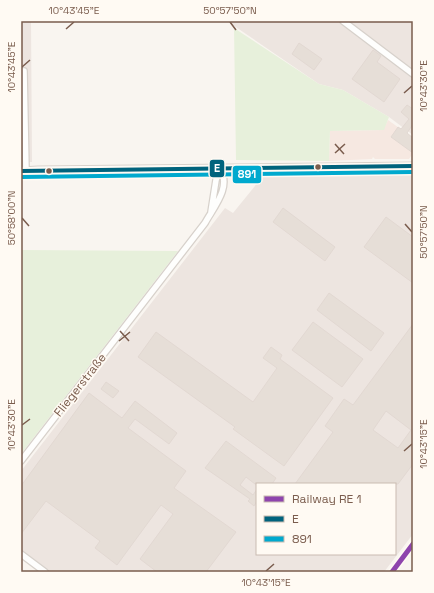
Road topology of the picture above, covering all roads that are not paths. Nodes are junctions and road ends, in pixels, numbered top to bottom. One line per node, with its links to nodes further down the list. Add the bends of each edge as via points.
1 (343, 21): 3 (street)
2 (21, 71): 6 (street, via 24,71)
3 (413, 74)
4 (413, 166): 5 (main road)
5 (220, 169): 6 (main road); 7 (street, Fliegerstraße); 7 (street, Fliegerstraße, via 225,177 223,188)
6 (24, 171)
7 (211, 212): 8 (street, Fliegerstraße)
8 (21, 461)
9 (21, 554): 10 (street)
10 (45, 572)

